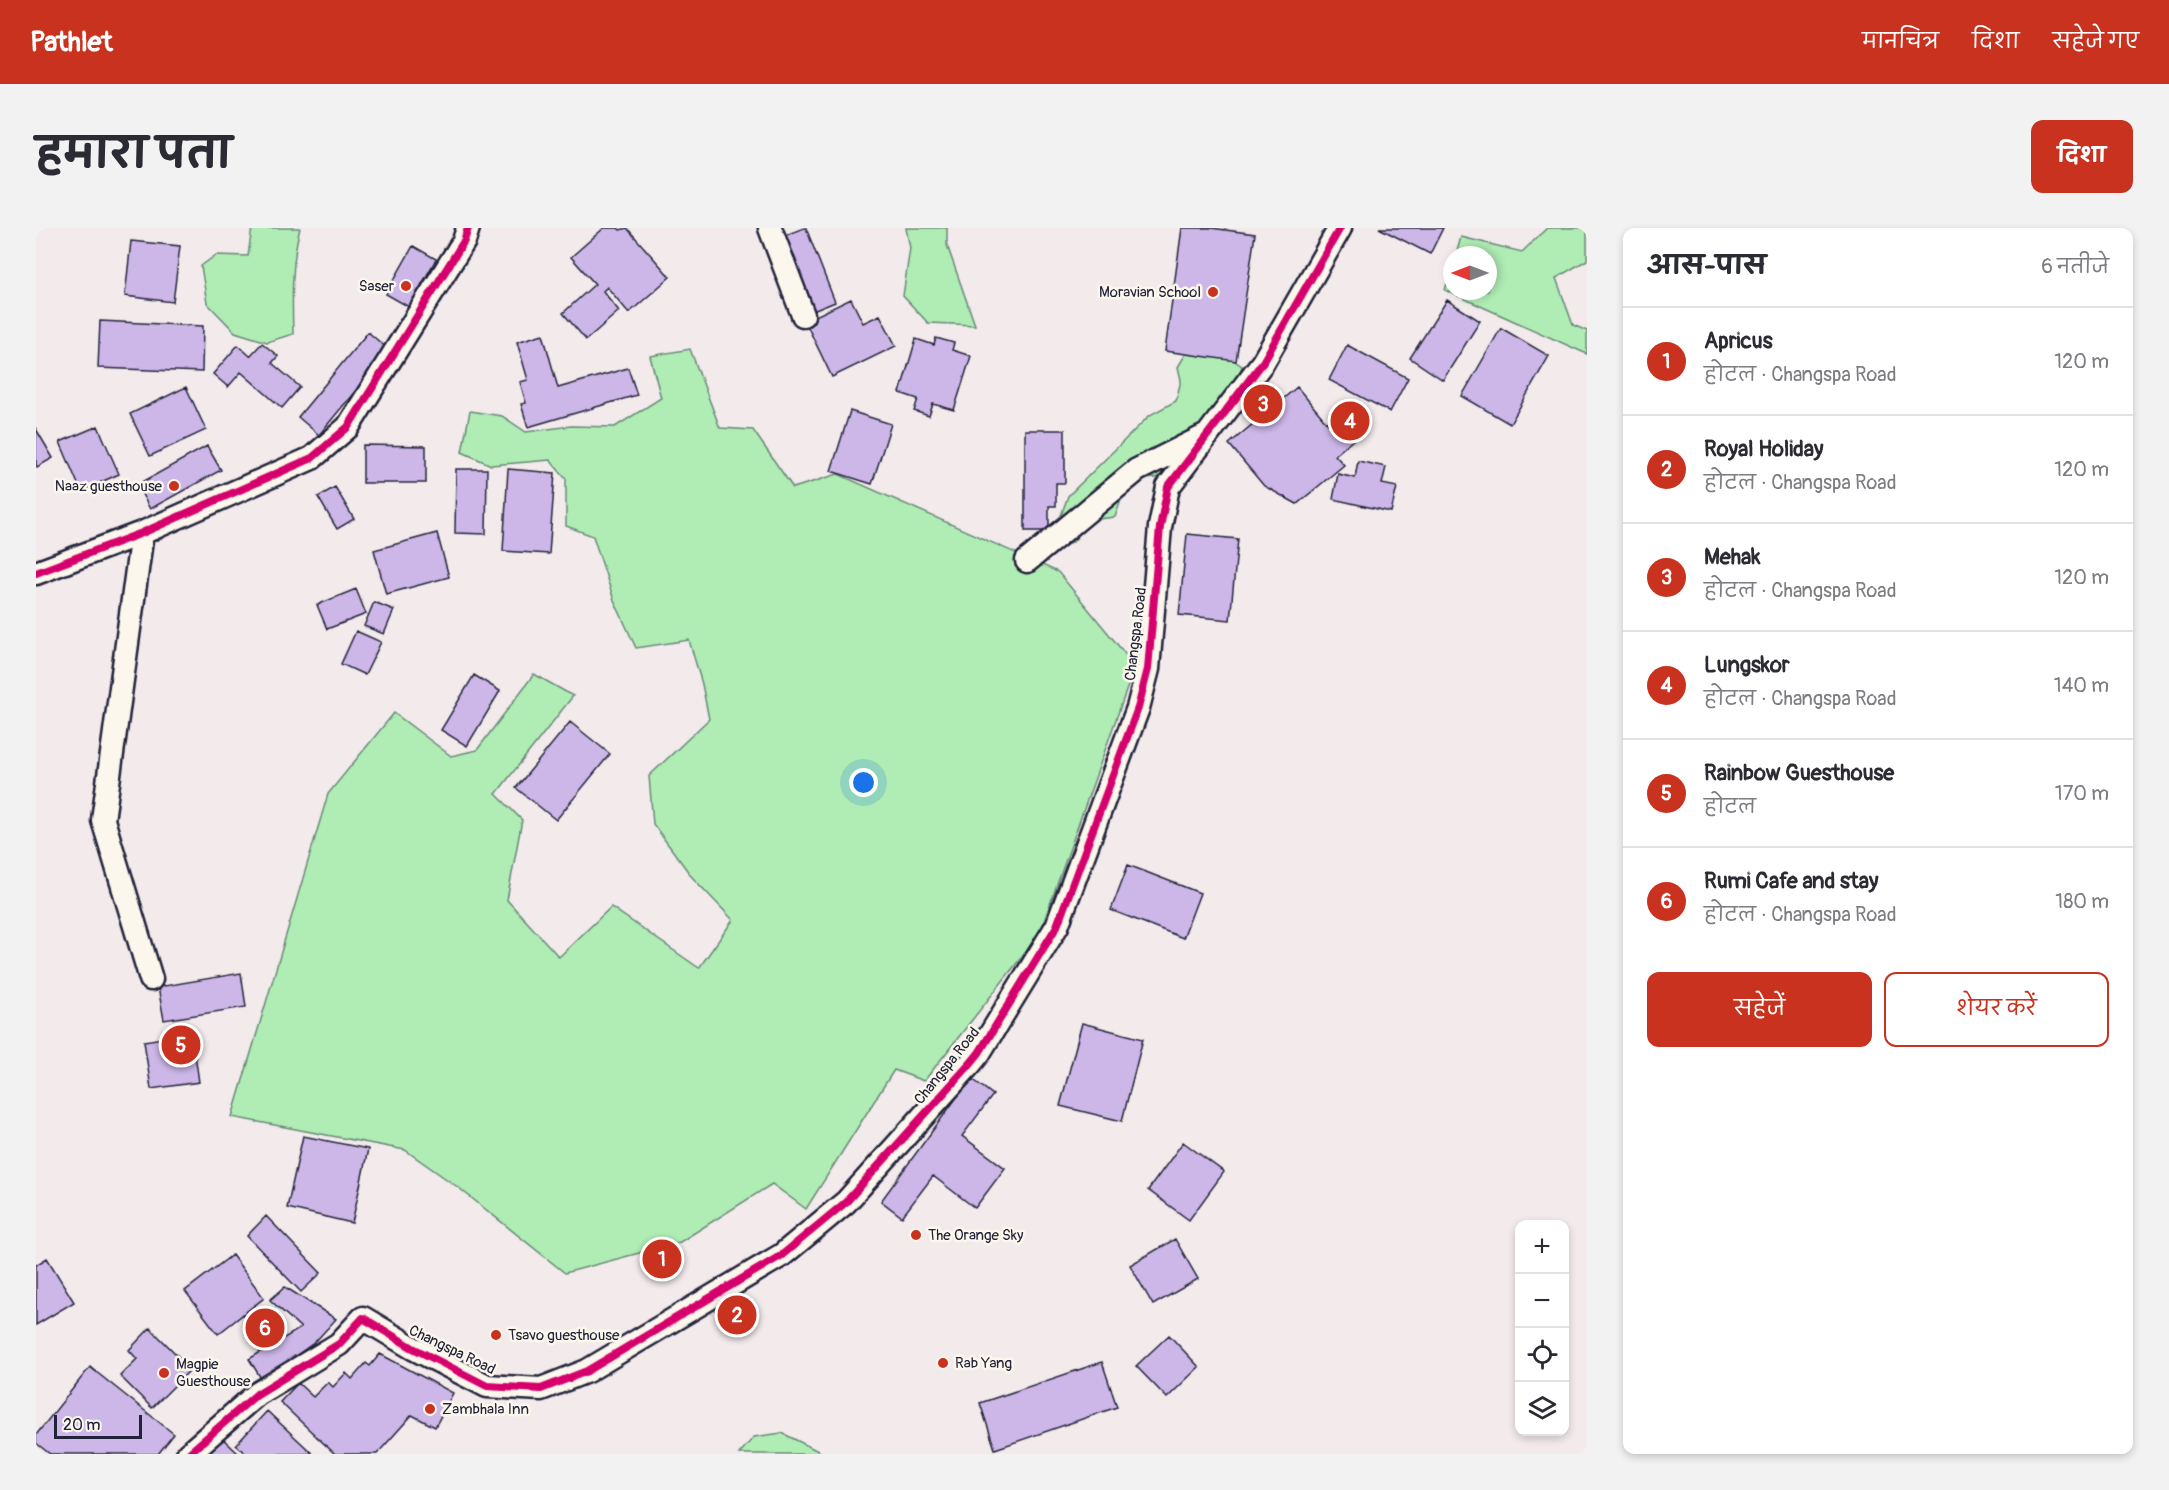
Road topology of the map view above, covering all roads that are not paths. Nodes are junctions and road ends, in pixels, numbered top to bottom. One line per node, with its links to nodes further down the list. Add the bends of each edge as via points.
1 (468, 228): 6 (street, via 464,241 348,427 312,458)
2 (770, 228): 4 (street)
3 (1340, 228): 5 (street, Changspa Road, via 1263,362)
4 (803, 315)
5 (1209, 434): 7 (street, via 1137,470); 10 (street, Changspa Road, via 1168,487 1160,527 1148,669 1138,708 1057,926 979,1053 846,1202 782,1255 587,1371 541,1389 487,1386 363,1318 339,1344 257,1394)
6 (142, 533): 8 (street); 9 (street, via 102,820)
7 (1027, 561)
8 (36, 573)
9 (151, 979)
10 (188, 1454)

